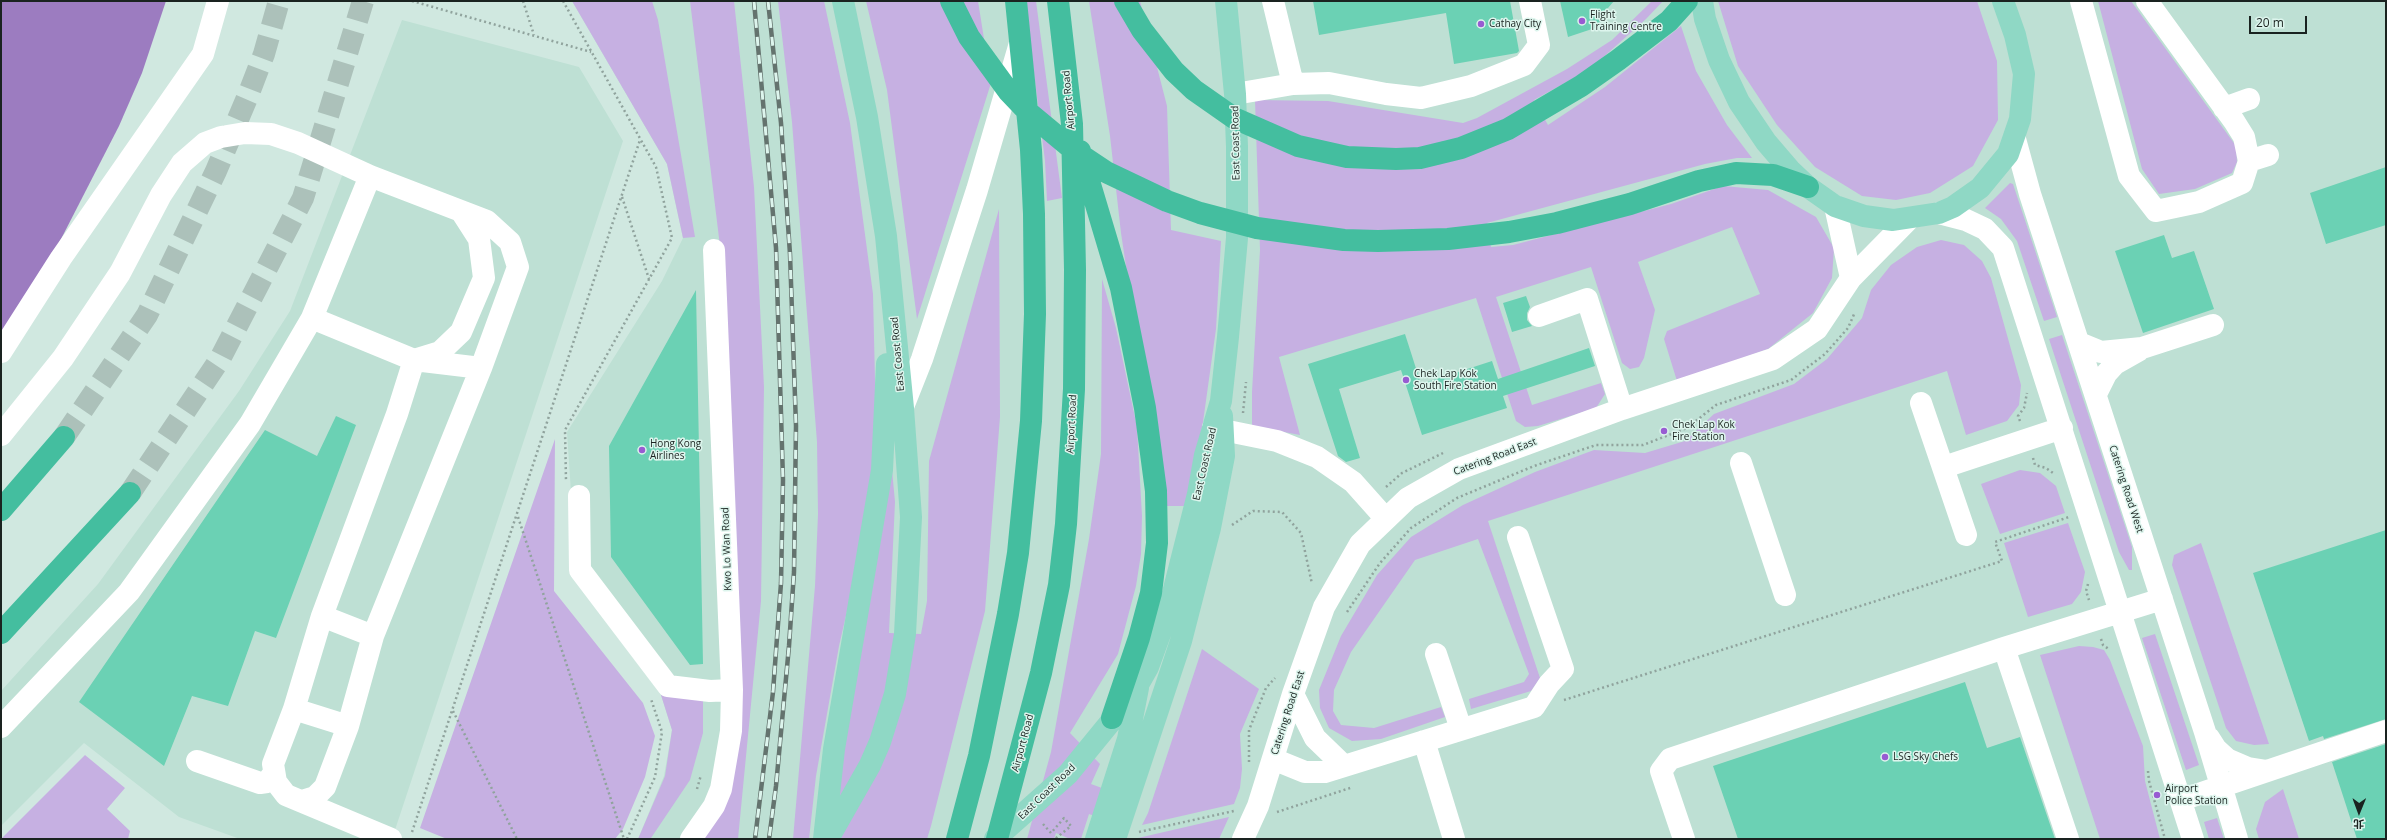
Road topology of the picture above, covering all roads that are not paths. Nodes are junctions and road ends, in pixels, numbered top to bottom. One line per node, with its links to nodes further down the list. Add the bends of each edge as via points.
1 (218, 1): 36 (street, via 203,54 61,258)
2 (843, 1): 30 (main road, East Coast Road, via 867,117)
3 (950, 1): 23 (highway, via 985,62 1029,113 1076,152 1106,172 1155,195 1200,213 1257,228 1308,236 1378,242 1448,240 1509,232 1603,212 1699,181 1736,173 1773,175)
4 (1016, 1): 15 (highway)
5 (1058, 1): 20 (highway, Airport Road)
6 (1125, 1): 10 (highway, via 1157,52 1194,90 1234,118 1276,138 1325,153 1369,159 1420,158 1461,148 1508,129 1581,86 1669,21)
7 (1226, 1): 17 (main road, East Coast Road)
8 (1273, 1): 16 (street)
9 (1530, 1): 16 (street, via 1539,45 1524,65 1471,86 1421,98 1329,83)
10 (1687, 1)
11 (1702, 1): 23 (main road, via 1705,19 1719,60 1739,102 1766,142)
12 (2002, 1): 21 (main road, via 2015,35 2024,74 2020,119)
13 (2081, 1): 19 (street, via 2129,176 2156,211 2199,202 2242,183 2259,158)
14 (2147, 1): 19 (street)
15 (1021, 38): 41 (street, via 979,182 922,359); 89 (highway, via 1034,214 1034,365 1031,422 1008,614 981,748)
16 (1293, 84): 17 (street)
17 (1235, 94): 44 (main road, East Coast Road, via 1236,238)
18 (2249, 99): 19 (street)
19 (2224, 108)
20 (1072, 124): 69 (highway, via 1121,288 1146,415 1156,491 1157,543 1151,593); 90 (highway, Airport Road, via 1074,389 1066,524 1059,585 1041,673)
21 (2015, 139): 26 (main road, via 1999,167 1980,188 1967,198); 34 (street, Catering Road West)
22 (370, 176): 25 (street); 32 (street); 45 (street, via 298,143 271,134 245,133 205,143 182,163 161,195 120,273 63,358)
23 (1808, 187): 24 (main road)
24 (1835, 206): 27 (main road, via 1879,219); 29 (street, via 1842,227)
25 (461, 211): 37 (street, via 479,239 484,278 461,332 440,352); 38 (street, via 487,221 510,242 518,267)
26 (1939, 212): 27 (main road); 43 (street, via 1985,229 2003,248)
27 (1910, 218): 29 (street, Catering Road East)
28 (714, 250): 66 (street, Kwo Lo Wan Road)
29 (1851, 278): 42 (street, Catering Road East, via 1816,329 1773,359)
30 (891, 283): 41 (main road, East Coast Road); 49 (main road)
31 (1539, 316): 42 (street, via 1587,299)
32 (312, 318): 37 (street); 71 (street, via 250,424 129,592)
33 (2213, 325): 35 (street)
34 (2079, 343): 35 (street, via 2101,352); 39 (street, Catering Road West)
35 (2142, 348): 39 (street, via 2115,364 2106,374)
36 (1, 352)
37 (414, 360): 38 (street); 60 (street, via 397,414)
38 (481, 368): 62 (street)
39 (2096, 394): 57 (street, Catering Road West)
40 (1921, 403): 48 (street)
41 (903, 408): 49 (street); 88 (main road, East Coast Road, via 911,517 905,634 895,694 880,742 859,786)
42 (1622, 409): 53 (street, Catering Road East, via 1458,469 1408,498)
43 (2062, 428): 48 (street); 58 (street)
44 (1218, 429): 53 (street, via 1278,441 1317,457 1353,482); 65 (main road, East Coast Road, via 1169,609 1148,667); 84 (main road, via 1224,456 1210,528)
45 (1, 435)
46 (64, 437): 52 (highway)
47 (1741, 463): 56 (street)
48 (1944, 467): 54 (street)
49 (882, 470): 87 (main road, via 834,749)
50 (573, 490): 66 (street, via 580,570 668,686 710,691)
51 (130, 493): 59 (highway)
52 (1, 510)
53 (1386, 519): 67 (street, Catering Road East, via 1360,544 1324,607)
54 (1966, 535)
55 (1518, 537): 72 (street, via 1563,669 1549,684 1534,707)
56 (1785, 595)
57 (2162, 598): 58 (street); 74 (street, Catering Road West)
58 (2119, 611): 63 (street); 82 (street)
59 (10, 614): 61 (highway)
60 (322, 616): 62 (street); 68 (street)
61 (1, 633)
62 (373, 636): 70 (street)
63 (2004, 648): 94 (street, via 1670,760 1661,771); 95 (street)
64 (1436, 654): 72 (street)
65 (1138, 686): 69 (main road, East Coast Road); 91 (main road, via 1131,730)
66 (732, 690): 86 (street, Kwo Lo Wan Road, via 730,750 721,789 714,806)
67 (1293, 694): 76 (street, Catering Road East); 78 (street, via 1315,738)
68 (294, 709): 70 (street); 80 (street, via 276,756)
69 (1112, 718): 90 (main road, East Coast Road, via 1068,774)
70 (348, 726): 83 (street, via 325,787 315,797)
71 (1, 727)
72 (1461, 729): 75 (street)
73 (2386, 731): 79 (street)
74 (2205, 732): 79 (street, via 2216,749 2227,759 2248,768); 81 (street, Catering Road West)
75 (1424, 741): 78 (street); 93 (street)
76 (1273, 759): 78 (street, via 1305,772 1325,772); 92 (street, Catering Road East, via 1258,806)
77 (196, 761): 80 (street, via 260,783 267,782)
78 (1344, 766)
79 (2268, 771): 81 (street)
80 (273, 774): 83 (street, via 286,795)
81 (2221, 786): 82 (street); 97 (street, Catering Road West)
82 (2181, 800): 96 (street)
83 (302, 801): 85 (street)
84 (1125, 836)
85 (391, 839)
86 (691, 839)
87 (824, 839)
88 (828, 839)
89 (957, 839)
90 (996, 839)
91 (1096, 839)
92 (1243, 839)
93 (1454, 839)
94 (1684, 839)
95 (2068, 839)
96 (2193, 839)
97 (2238, 839)

